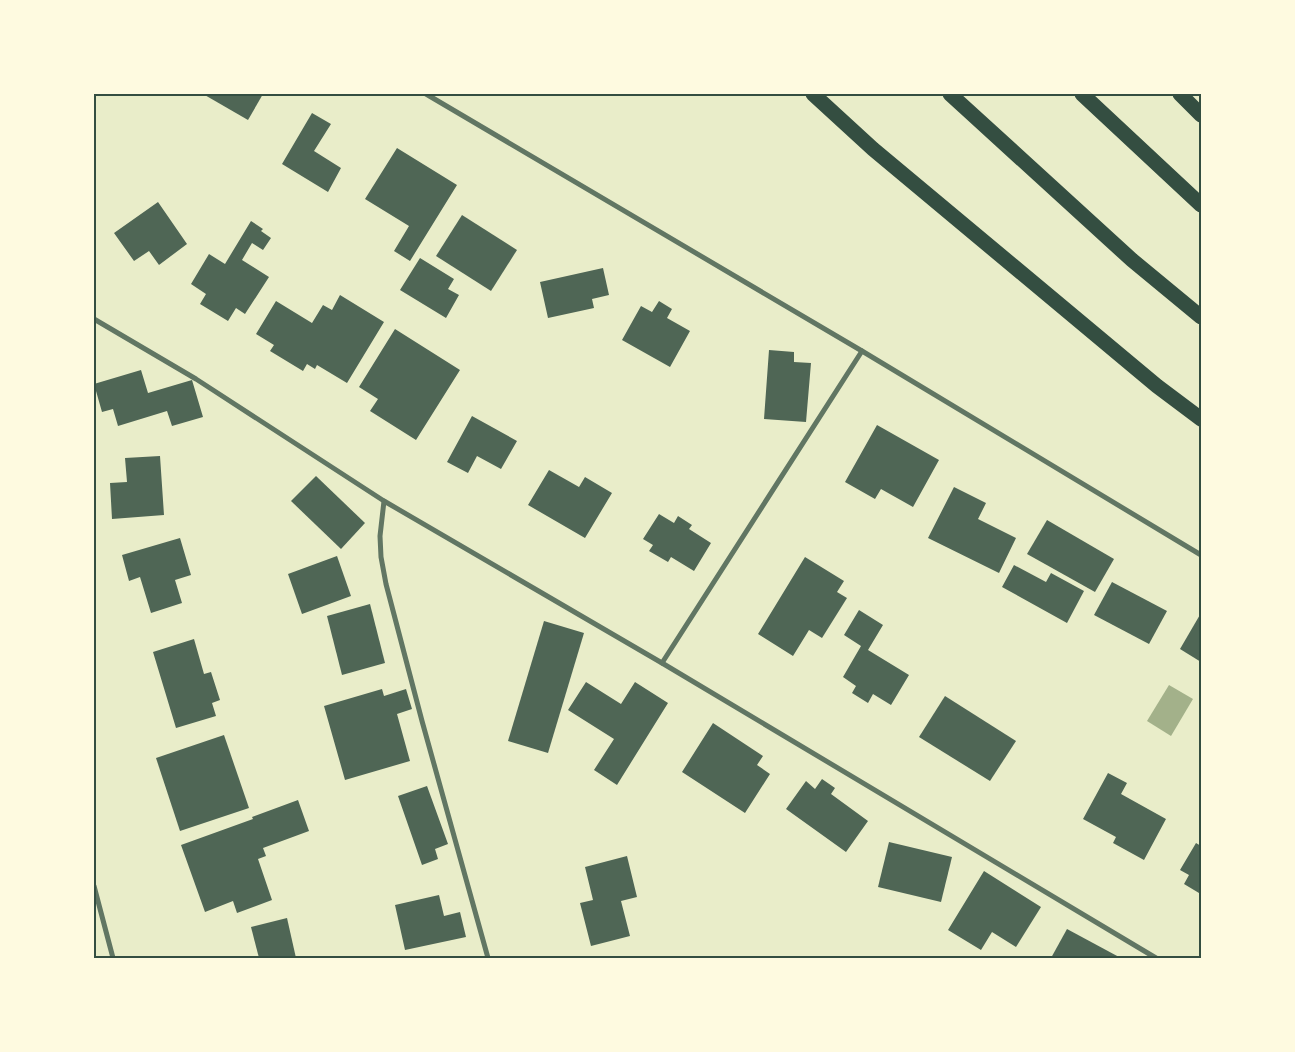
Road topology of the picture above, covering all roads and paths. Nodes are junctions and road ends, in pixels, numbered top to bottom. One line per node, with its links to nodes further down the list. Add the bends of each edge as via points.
1 (426, 94): 10 (street)
2 (814, 94): 11 (highway, via 873,148 1157,386)
3 (950, 94): 8 (highway, via 1132,260)
4 (1082, 94): 7 (highway)
5 (1180, 94): 6 (highway)
6 (1201, 115)
7 (1201, 205)
8 (1201, 317)
9 (94, 319): 12 (street, via 196,379)
10 (862, 351): 13 (street); 14 (street)
11 (1201, 419)
12 (384, 501): 14 (street); 17 (street, via 380,536 386,584)
13 (1201, 554)
14 (662, 663): 18 (street)
15 (94, 886): 16 (street)
16 (113, 958)
17 (488, 958)
18 (1156, 958)

